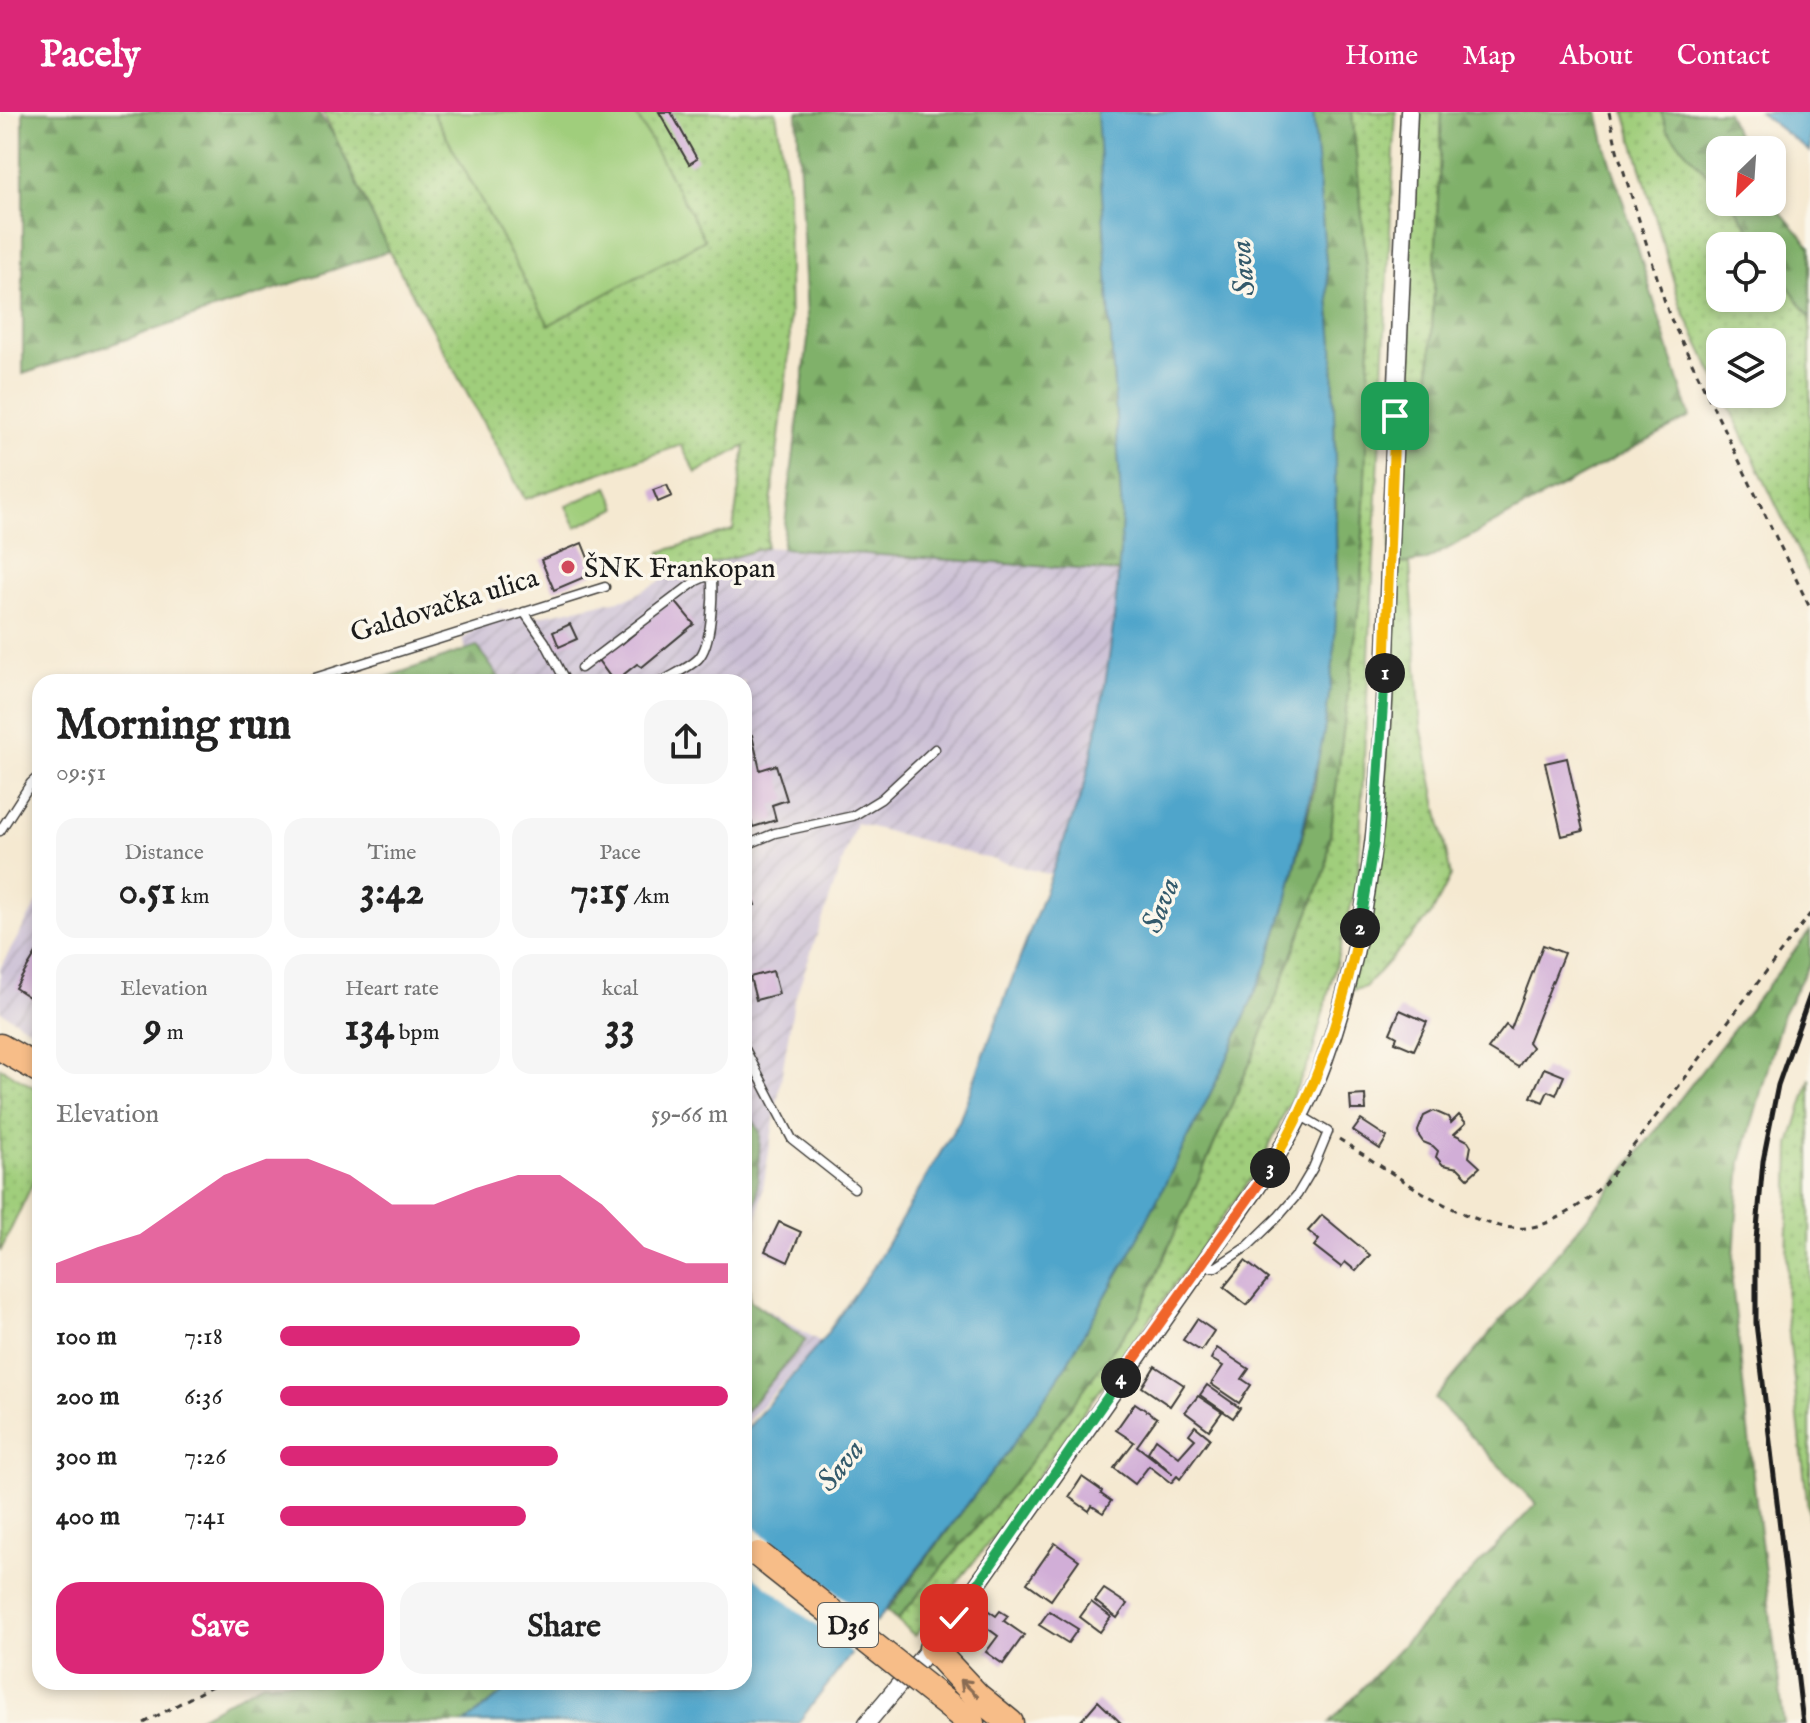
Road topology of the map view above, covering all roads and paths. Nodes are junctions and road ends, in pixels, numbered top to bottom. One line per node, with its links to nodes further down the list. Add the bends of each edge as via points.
1 (1409, 112): 18 (street, via 1374,842 1360,931 1339,1013)
2 (1609, 112): 4 (path, via 1669,315)
3 (605, 587): 5 (lane, Galdovačka ulica)
4 (1810, 608)
5 (524, 612): 7 (lane, Galdovačka ulica); 8 (lane)
6 (581, 668): 9 (lane, via 696,581 712,578 706,644 700,658)
7 (327, 674)
8 (562, 674)
9 (674, 674)
10 (935, 749): 13 (lane, via 881,799 853,816)
11 (32, 782): 12 (lane)
12 (0, 831)
13 (752, 843)
14 (1810, 914): 19 (path, via 1605,1183 1572,1210 1539,1225 1503,1226 1470,1216 1435,1200)
15 (0, 1047): 17 (main road)
16 (752, 1062): 20 (lane, via 792,1139)
17 (32, 1065)
18 (1299, 1114): 19 (lane); 21 (street, via 1264,1177)
19 (1328, 1132): 21 (lane, via 1313,1168 1278,1217 1248,1246 1216,1267)
20 (854, 1188)
21 (1202, 1267): 23 (street)
22 (752, 1549): 27 (main road, D36, bridge)
23 (932, 1648): 26 (street); 28 (main road, one-way to 23)
24 (204, 1690): 25 (path)
25 (144, 1723)
26 (867, 1723)
27 (971, 1723)
28 (1010, 1723)

